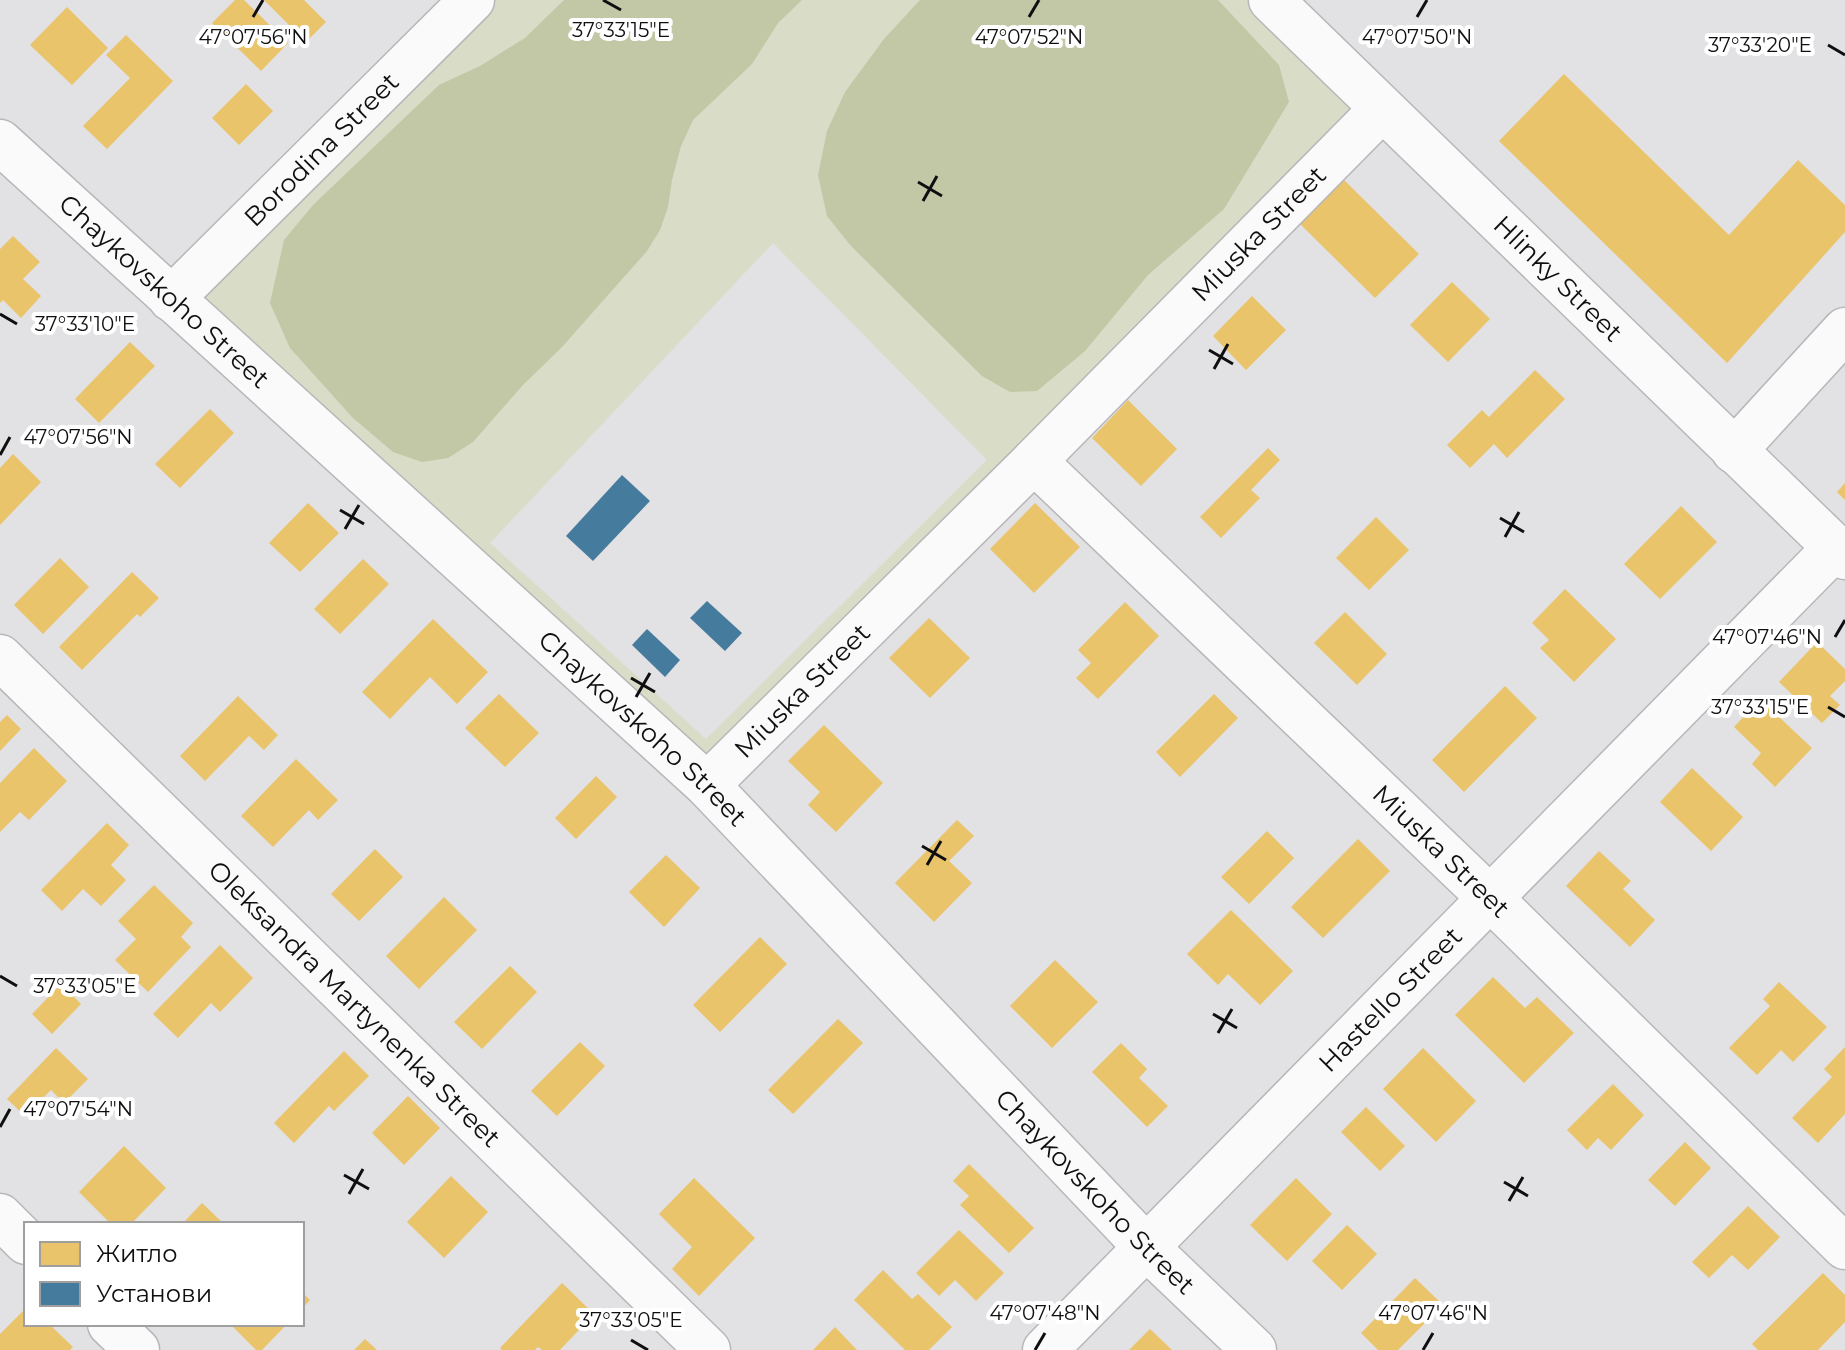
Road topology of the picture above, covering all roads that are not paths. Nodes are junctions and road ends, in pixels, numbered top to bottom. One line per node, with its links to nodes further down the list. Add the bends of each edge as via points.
1 (472, 0): 5 (street, Borodina Street)
2 (1271, 0): 3 (street, Hlinky Street)
3 (1382, 109): 7 (street, Hlinky Street); 8 (street, Miuska Street)
4 (8, 166): 5 (street, Chaykovskoho Street)
5 (171, 299): 11 (street, Chaykovskoho Street)
6 (1845, 330): 7 (street)
7 (1734, 451): 9 (street, Hlinky Street)
8 (1034, 461): 11 (street, Miuska Street); 12 (street, Miuska Street)
9 (1840, 552): 12 (street, Hastello Street)
10 (0, 657): 19 (street, Oleksandra Martynenka Street)
11 (707, 785): 15 (street, Chaykovskoho Street)
12 (1490, 898): 15 (street, Hastello Street); 16 (street, Miuska Street)
13 (0, 1216): 14 (street)
14 (24, 1240)
15 (1146, 1247): 20 (street, Hastello Street); 21 (street, Chaykovskoho Street)
16 (1845, 1247)
17 (112, 1326): 18 (street)
18 (137, 1350)
19 (708, 1350)
20 (1045, 1350)
21 (1254, 1350)

